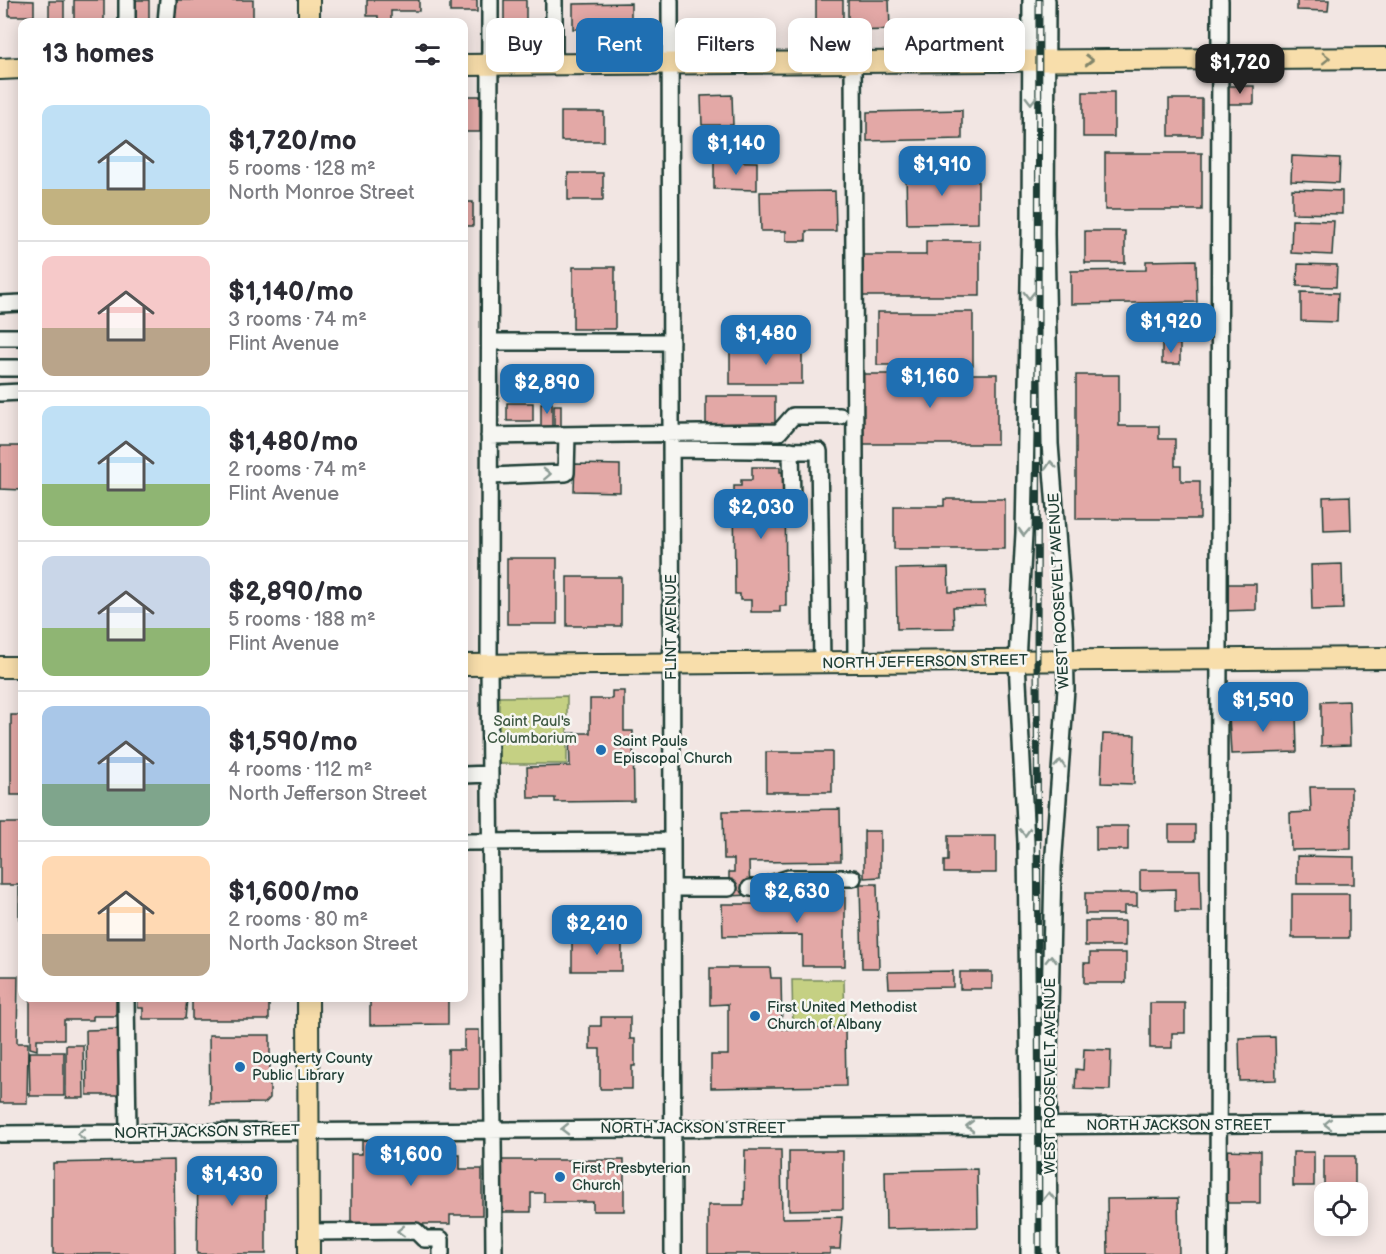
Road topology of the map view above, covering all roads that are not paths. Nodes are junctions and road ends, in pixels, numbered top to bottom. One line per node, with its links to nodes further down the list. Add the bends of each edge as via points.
1 (127, 0): 10 (street)
2 (168, 0): 11 (street)
3 (309, 0): 12 (main road)
4 (490, 0): 13 (street)
5 (554, 0): 14 (street)
6 (670, 0): 20 (street, FLINT AVENUE)
7 (1031, 0): 17 (street, WEST ROOSEVELT AVENUE)
8 (1047, 0): 17 (street, WEST ROOSEVELT AVENUE)
9 (1220, 0): 16 (street)
10 (127, 18)
11 (166, 18)
12 (309, 18)
13 (490, 18)
14 (554, 18)
15 (1386, 58): 16 (main road, one-way to 15)
16 (1218, 59): 17 (main road, one-way to 16); 46 (street)
17 (1039, 61): 18 (main road); 47 (street, WEST ROOSEVELT AVENUE, one-way to 17, via 1050,444); 48 (street, WEST ROOSEVELT AVENUE, one-way to 48)
18 (872, 62)
19 (788, 63): 20 (main road)
20 (670, 64): 23 (main road); 33 (street, FLINT AVENUE)
21 (468, 65): 22 (main road)
22 (486, 65)
23 (564, 65)
24 (18, 68): 25 (main road)
25 (0, 69)
26 (490, 72): 32 (street)
27 (853, 72): 49 (street)
28 (18, 303): 29 (street)
29 (0, 304)
30 (0, 337): 31 (street)
31 (18, 337)
32 (490, 342): 33 (street); 40 (street)
33 (671, 342): 41 (street, FLINT AVENUE)
34 (0, 368): 35 (street)
35 (18, 368)
36 (18, 392): 37 (street)
37 (0, 393)
38 (840, 416): 41 (street, via 793,416 779,432)
39 (567, 435): 40 (street); 41 (street); 43 (street, one-way to 39, via 566,473)
40 (489, 436): 43 (street)
41 (671, 442): 42 (street); 50 (street, FLINT AVENUE)
42 (791, 450): 44 (street, via 792,502); 51 (street, via 819,451)
43 (489, 476): 53 (street)
44 (786, 502)
45 (1386, 658): 46 (main road, NORTH JEFFERSON STREET)
46 (1218, 659): 47 (main road, NORTH JEFFERSON STREET); 68 (street)
47 (1065, 660): 48 (main road, NORTH JEFFERSON STREET); 70 (street, WEST ROOSEVELT AVENUE, one-way to 47, via 1053,867 1066,695)
48 (1017, 661): 49 (main road, NORTH JEFFERSON STREET); 69 (street, WEST ROOSEVELT AVENUE, one-way to 69, via 1026,842)
49 (856, 662): 51 (main road, NORTH JEFFERSON STREET)
50 (671, 663): 51 (main road, NORTH JEFFERSON STREET); 53 (main road, NORTH JEFFERSON STREET); 58 (street, FLINT AVENUE)
51 (822, 663)
52 (468, 665): 53 (main road, NORTH JEFFERSON STREET)
53 (489, 665): 56 (street)
54 (0, 667): 55 (main road)
55 (18, 667)
56 (490, 774): 57 (street); 60 (street)
57 (468, 775)
58 (672, 841): 60 (street); 62 (street, FLINT AVENUE)
59 (468, 842): 60 (street)
60 (490, 842): 72 (street)
61 (853, 878): 64 (street, via 789,878)
62 (672, 888): 63 (street); 71 (street, FLINT AVENUE)
63 (729, 888)
64 (750, 888)
65 (126, 1002): 74 (street)
66 (308, 1002): 73 (main road)
67 (1386, 1123): 68 (street, NORTH JACKSON STREET, one-way to 68)
68 (1219, 1125): 70 (street, NORTH JACKSON STREET); 83 (street)
69 (1029, 1126): 70 (street, NORTH JACKSON STREET); 71 (street, NORTH JACKSON STREET, one-way to 71); 81 (street, WEST ROOSEVELT AVENUE)
70 (1049, 1126): 82 (street, WEST ROOSEVELT AVENUE, one-way to 70)
71 (673, 1128): 72 (street, NORTH JACKSON STREET, one-way to 72); 80 (street, FLINT AVENUE)
72 (493, 1130): 73 (street, NORTH JACKSON STREET); 79 (street)
73 (308, 1131): 74 (street, NORTH JACKSON STREET); 76 (main road)
74 (128, 1133): 75 (street, NORTH JACKSON STREET, one-way to 75)
75 (0, 1134)
76 (308, 1232): 77 (main road); 78 (street, one-way to 76, via 441,1239 424,1239 416,1231)
77 (309, 1254)
78 (441, 1254)
79 (494, 1254)
80 (673, 1254)
81 (1029, 1254)
82 (1049, 1254)
83 (1218, 1254)

